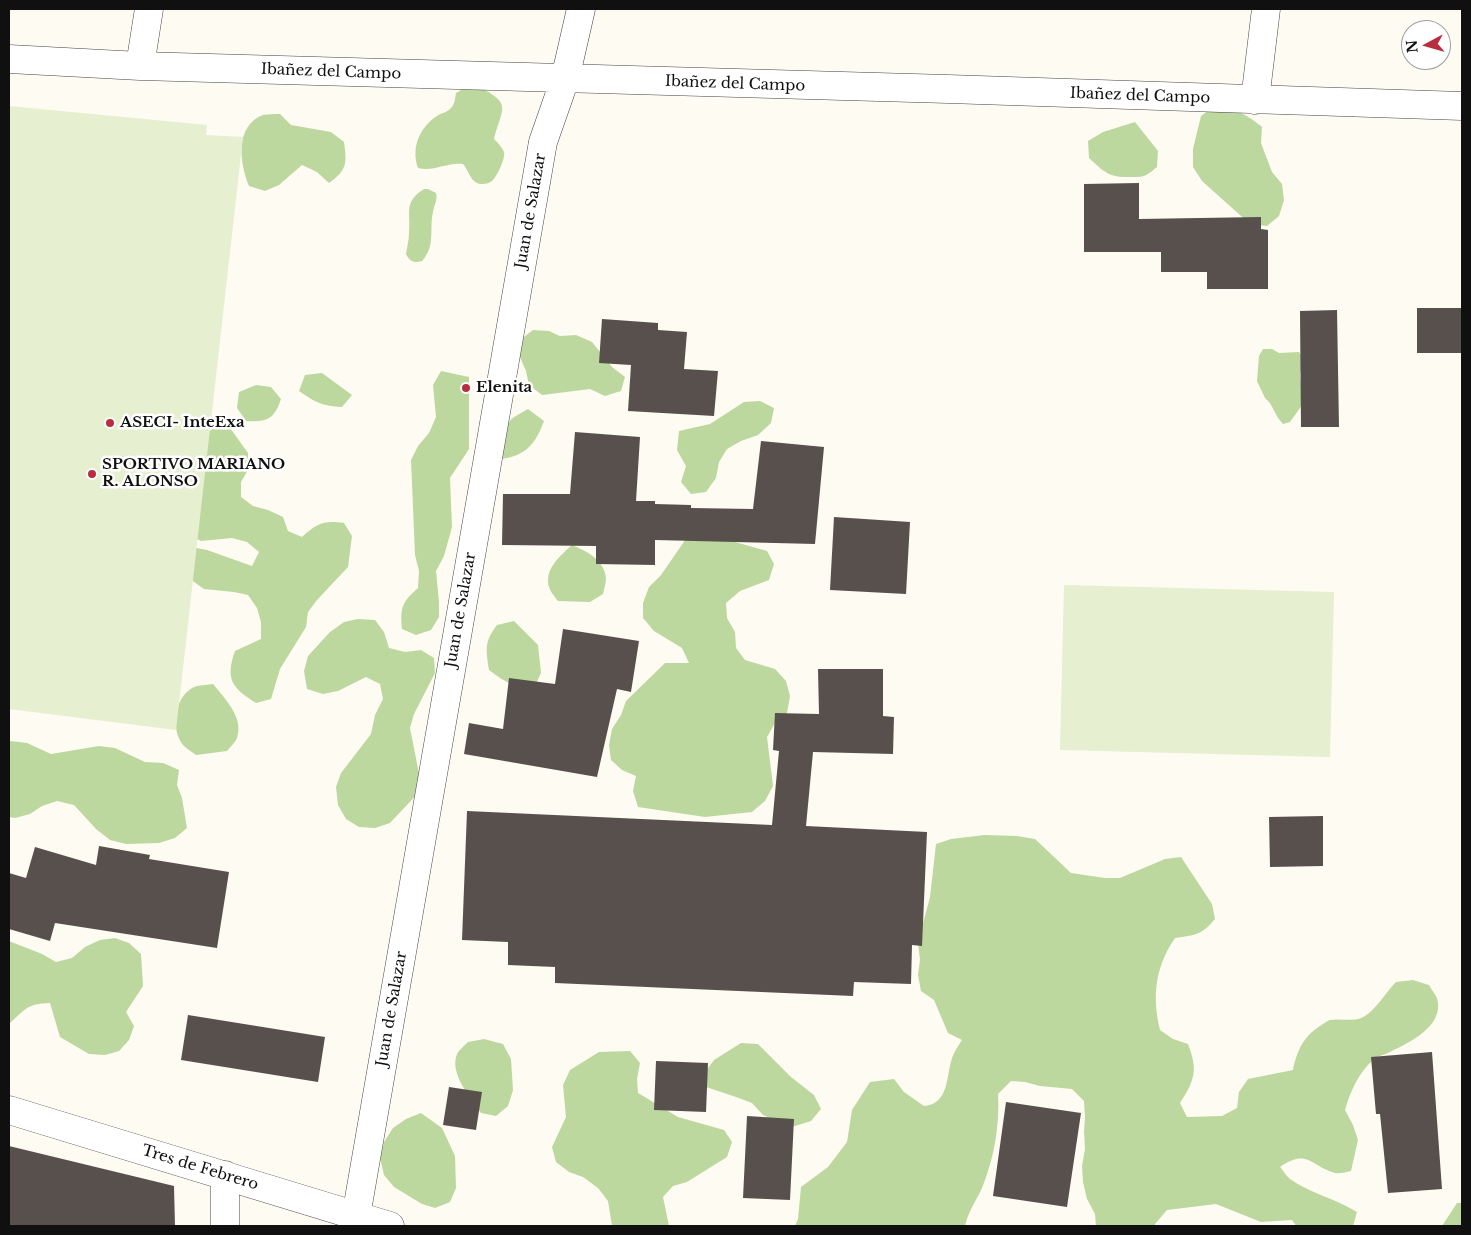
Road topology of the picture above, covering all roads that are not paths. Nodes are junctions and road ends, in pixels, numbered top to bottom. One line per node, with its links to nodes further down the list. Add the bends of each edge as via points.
1 (149, 9): 5 (street)
2 (581, 9): 6 (street, Juan de Salazar)
3 (1266, 9): 7 (street)
4 (9, 59): 5 (street, Ibañez del Campo)
5 (140, 66): 6 (street, Ibañez del Campo)
6 (565, 79): 7 (street, Ibañez del Campo); 11 (street, Juan de Salazar, via 543,142)
7 (1255, 100): 8 (street, Ibañez del Campo)
8 (1462, 106)
9 (9, 1110): 10 (street, Tres de Febrero)
10 (225, 1175): 11 (street, Tres de Febrero); 12 (street)
11 (356, 1216): 13 (street, Tres de Febrero)
12 (226, 1226)
13 (390, 1226)

